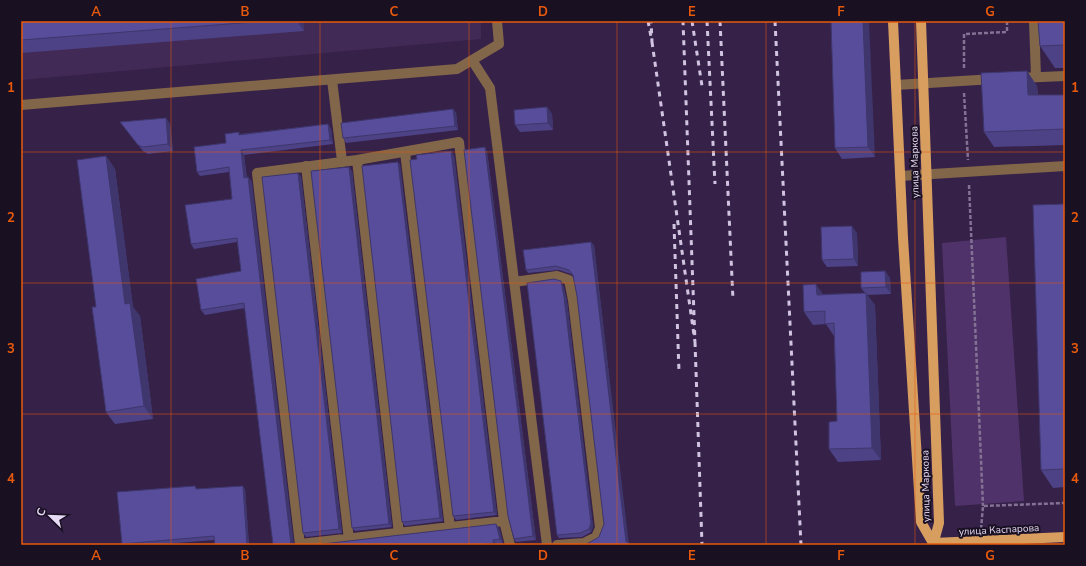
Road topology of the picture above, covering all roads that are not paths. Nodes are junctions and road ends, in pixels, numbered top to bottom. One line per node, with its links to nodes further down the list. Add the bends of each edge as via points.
1 (497, 21): 5 (street, via 498,44)
2 (893, 21): 10 (main road, улица Маркова)
3 (921, 21): 9 (main road, улица Маркова)
4 (1034, 21): 7 (street)
5 (472, 60): 8 (street, via 457,69); 19 (street, via 490,88)
6 (1065, 76): 7 (street)
7 (1036, 77): 9 (street)
8 (332, 80): 11 (street); 14 (street)
9 (924, 84): 10 (street); 17 (main road, улица Маркова)
10 (896, 85): 18 (main road, улица Маркова)
11 (21, 105)
12 (405, 152): 13 (street); 20 (street, via 459,142); 21 (street)
13 (357, 160): 14 (street); 22 (street)
14 (342, 161): 15 (street)
15 (306, 166): 24 (street); 26 (street, via 257,173)
16 (1065, 166): 17 (street)
17 (926, 174): 18 (street); 25 (main road, улица Маркова, via 939,523)
18 (900, 176): 25 (main road, улица Маркова, via 921,522)
19 (514, 282): 28 (street); 29 (street, via 557,276 569,280 573,300 600,528 596,537 584,543)
20 (504, 521): 21 (street); 27 (street)
21 (450, 528): 22 (street)
22 (399, 534): 24 (street)
23 (1065, 537): 25 (main road, улица Каспарова)
24 (349, 540): 26 (street)
25 (933, 544)
26 (300, 545)
27 (510, 545)
28 (547, 545)
29 (557, 545)

